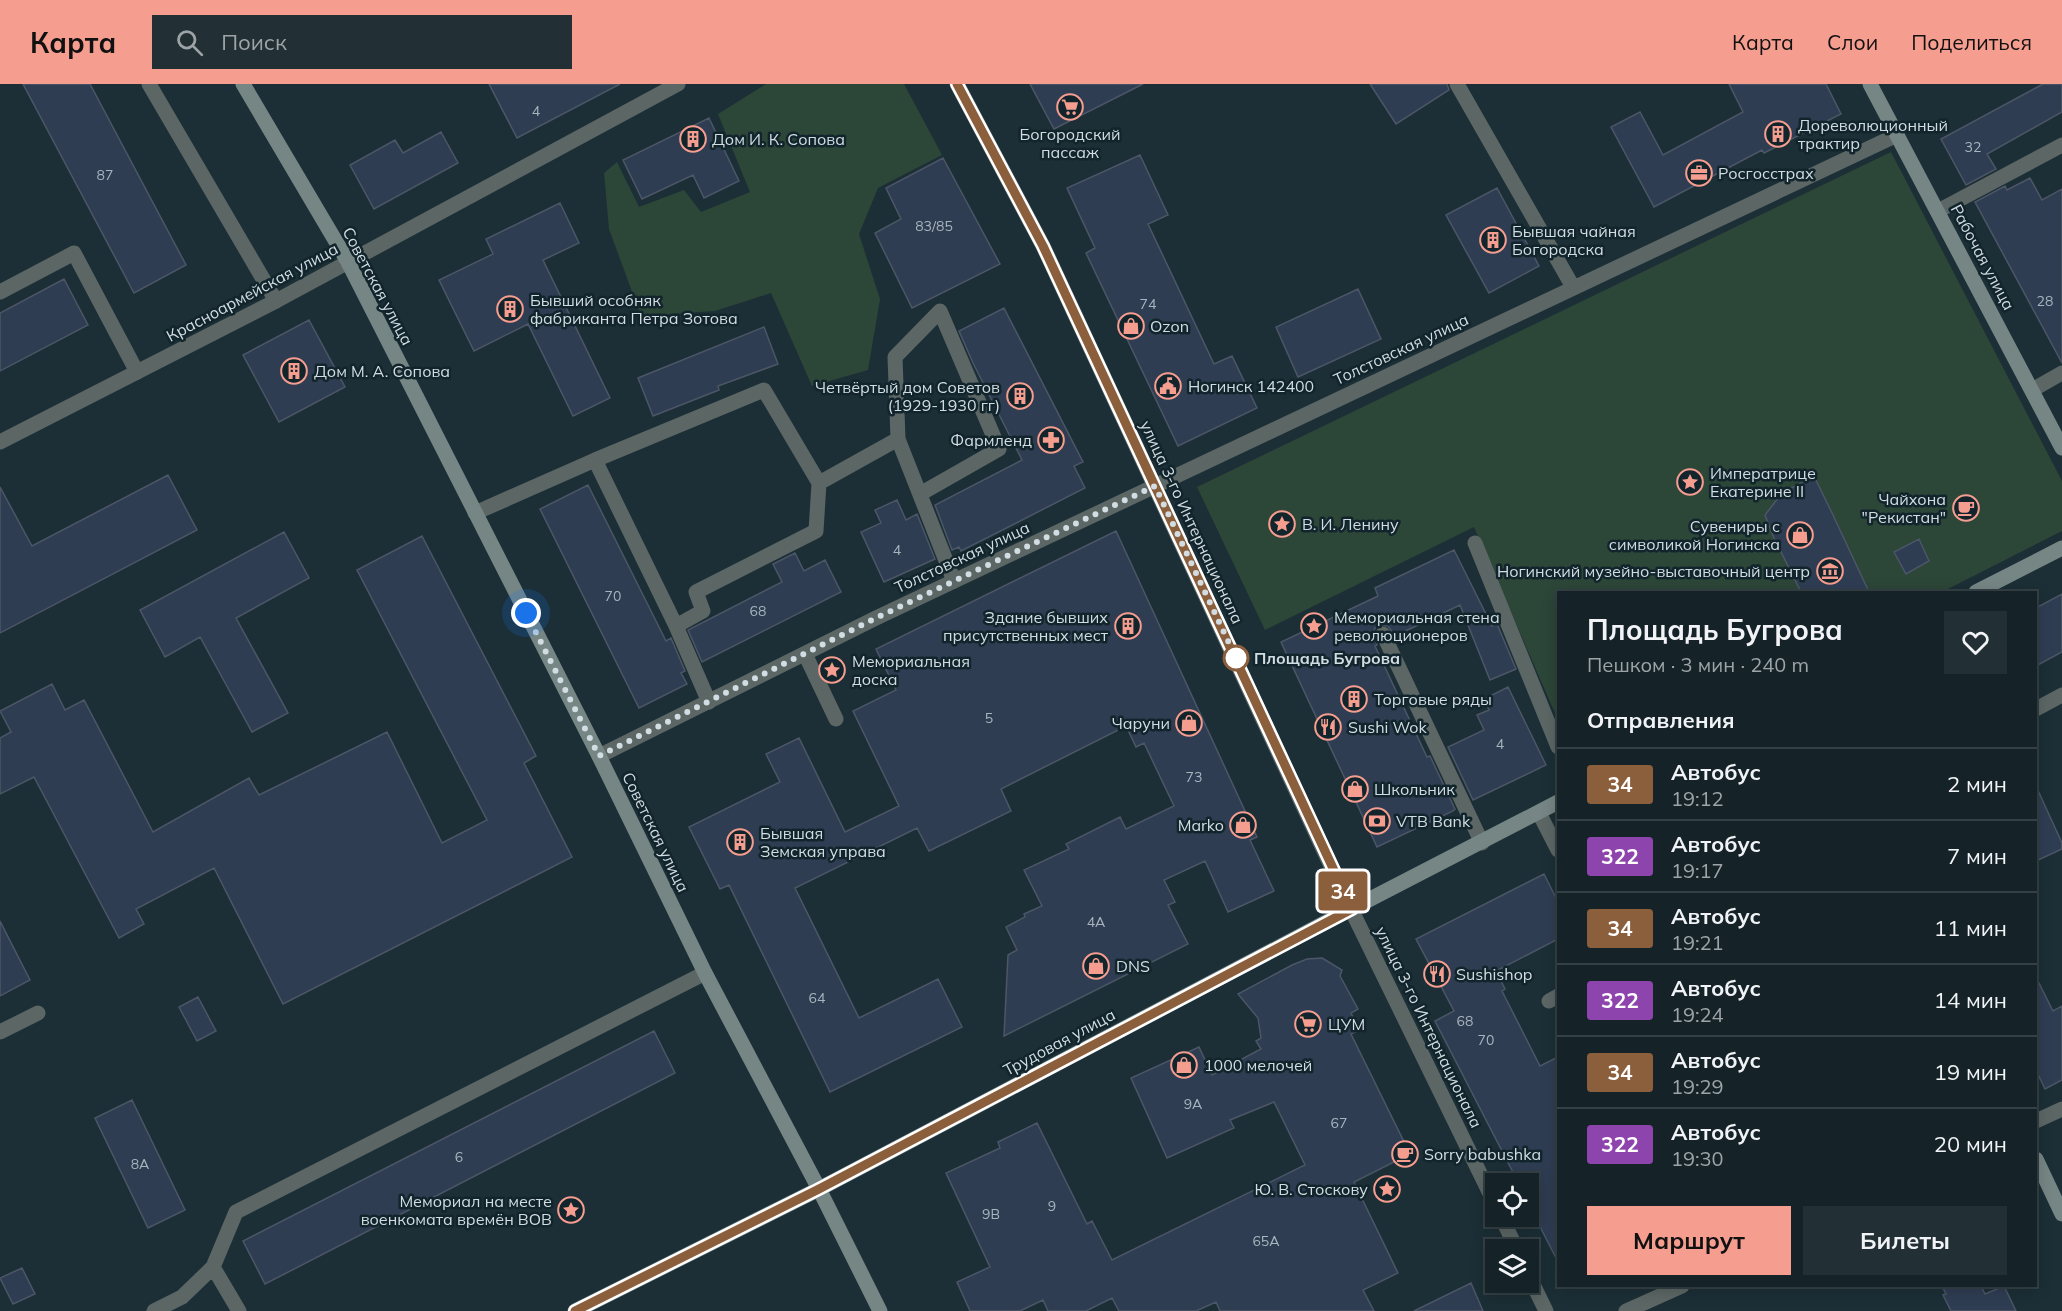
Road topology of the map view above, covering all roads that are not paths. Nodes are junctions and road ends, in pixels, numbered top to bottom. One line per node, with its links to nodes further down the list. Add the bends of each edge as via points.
1 (149, 84): 13 (street)
2 (243, 84): 10 (street, Советская улица)
3 (678, 84): 10 (street, Красноармейская улица)
4 (957, 84): 22 (street, улица 3-го Интернационала, via 1043,246)
5 (1457, 84): 11 (street)
6 (1870, 84): 7 (street, Рабочая улица)
7 (1897, 135): 9 (street, Рабочая улица); 11 (street, Толстовская улица)
8 (2062, 146): 9 (street)
9 (1938, 211): 16 (street, Рабочая улица)
10 (348, 262): 13 (street, Красноармейская улица); 24 (street, Советская улица)
11 (1573, 287): 22 (street, Толстовская улица)
12 (0, 292): 14 (street, via 74,252)
13 (276, 301): 14 (street, Красноармейская улица)
14 (137, 372): 18 (street, Красноармейская улица)
15 (2062, 374): 16 (street)
16 (2032, 390): 19 (street, Рабочая улица)
17 (898, 439): 21 (street); 23 (street); 23 (street, via 895,357 940,311 999,449)
18 (0, 442)
19 (2062, 448)
20 (595, 460): 21 (street, via 764,390); 24 (street); 29 (street)
21 (819, 483): 29 (street, via 816,531 696,591 702,611)
22 (1155, 486): 27 (street, Толстовская улица); 42 (street, улица 3-го Интернационала)
23 (920, 494): 27 (street)
24 (475, 513): 37 (street, Советская улица)
25 (1475, 543): 36 (street)
26 (2062, 548): 28 (street)
27 (954, 581): 31 (street, Толстовская улица)
28 (1978, 591)
29 (676, 626): 33 (street)
30 (1383, 634): 40 (street)
31 (805, 654): 33 (street, Толстовская улица); 35 (street)
32 (2062, 695): 34 (street)
33 (709, 702): 37 (street, Толстовская улица)
34 (2037, 708)
35 (836, 719)
36 (1557, 745)
37 (599, 756): 43 (street, Советская улица)
38 (1557, 803): 39 (street, Трудовая улица)
39 (1539, 813): 40 (street, Трудовая улица); 41 (street)
40 (1482, 843): 42 (street, Трудовая улица)
41 (1557, 848)
42 (1352, 909): 49 (street, улица 3-го Интернационала); 50 (street, Трудовая улица)
43 (705, 973): 50 (street, Советская улица); 52 (street, via 236,1212)
44 (38, 1013): 45 (street)
45 (0, 1032)
46 (2062, 1109): 47 (street)
47 (2037, 1121)
48 (2037, 1161): 51 (street)
49 (1485, 1183)
50 (819, 1189): 57 (street, Трудовая улица); 58 (street, Советская улица)
51 (2062, 1214)
52 (213, 1267): 55 (street, via 182,1297); 56 (street)
53 (1680, 1287): 60 (street)
54 (1537, 1293): 59 (street)
55 (154, 1311)
56 (239, 1311)
57 (575, 1311)
58 (880, 1311)
59 (1546, 1311)
60 (1626, 1311)

